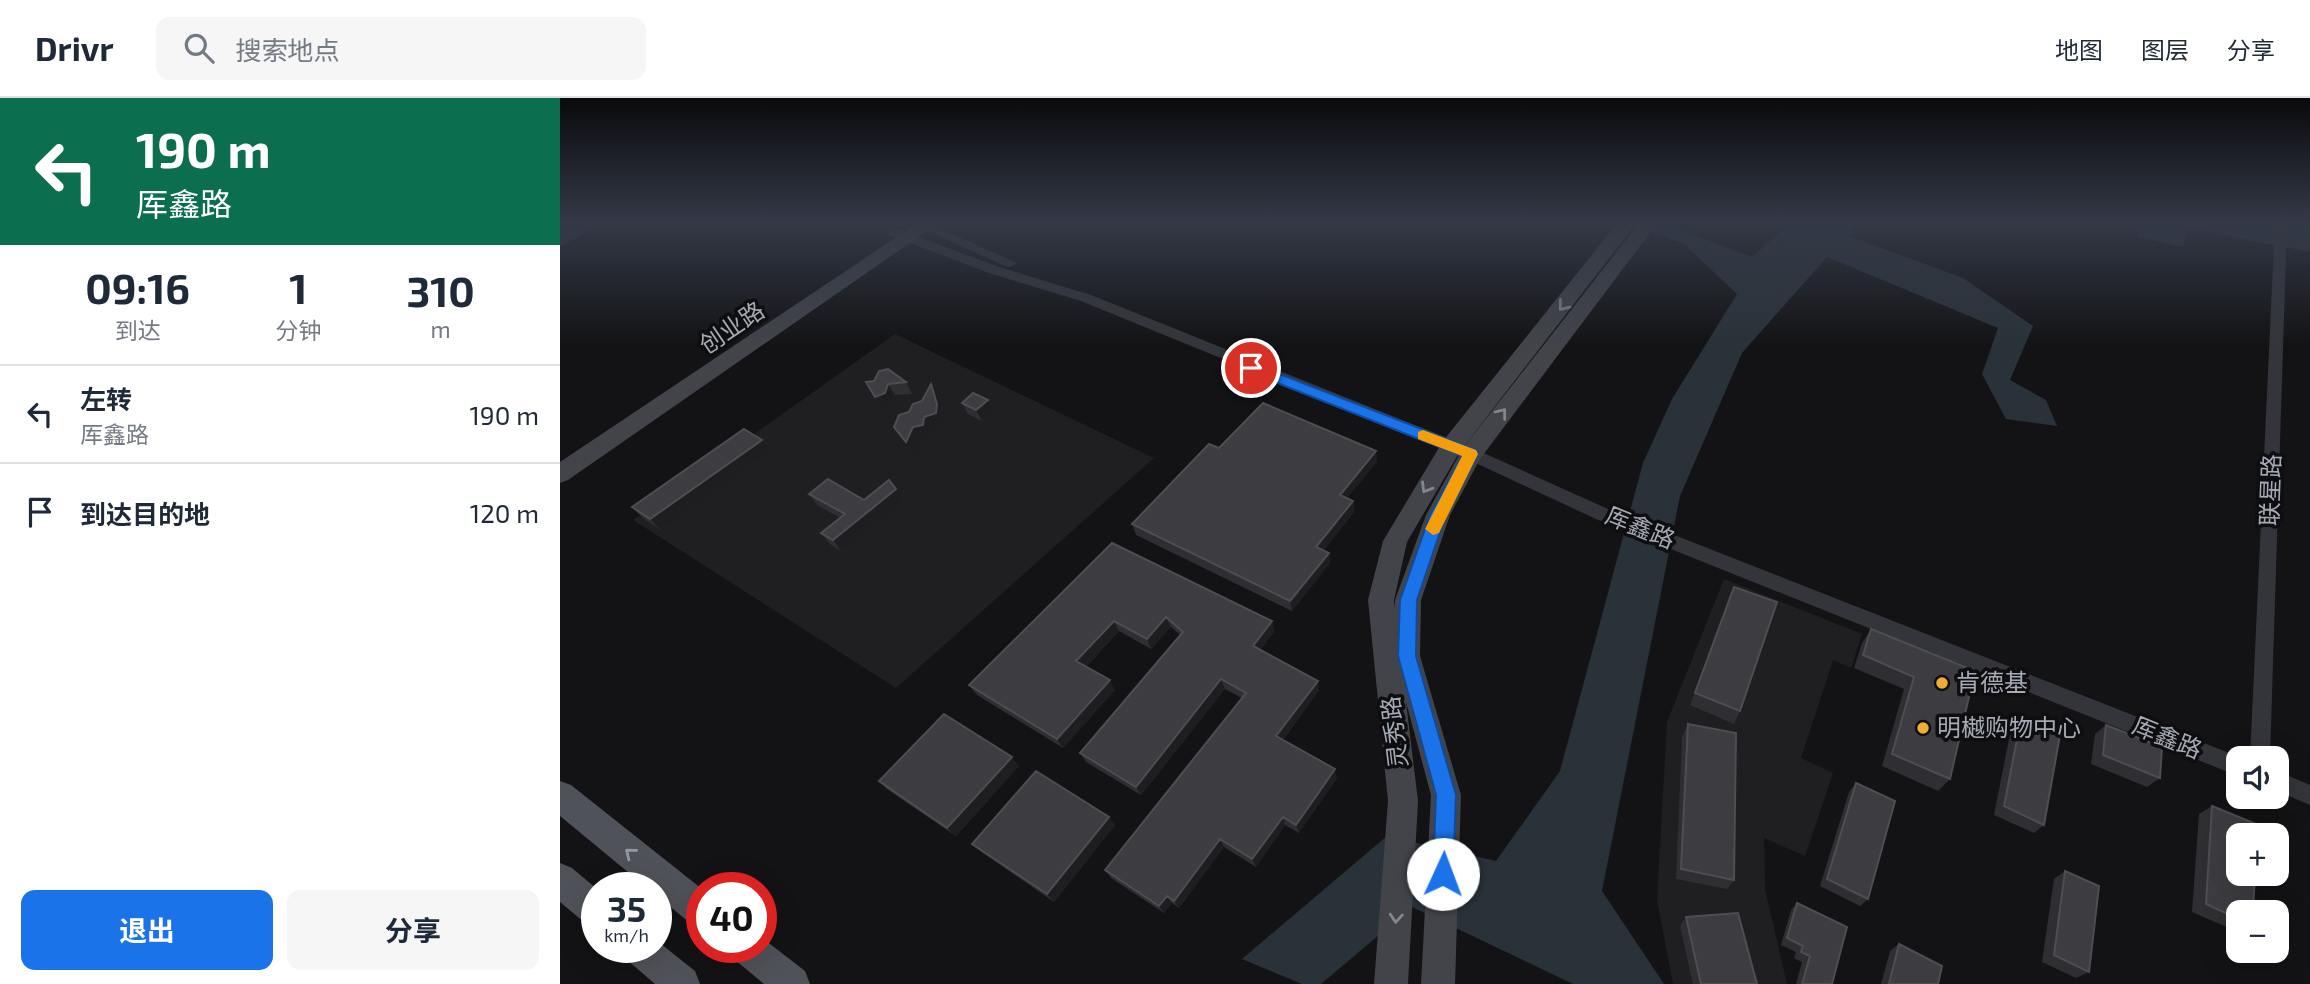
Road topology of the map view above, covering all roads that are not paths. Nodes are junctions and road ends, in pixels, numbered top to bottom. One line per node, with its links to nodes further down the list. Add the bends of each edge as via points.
1 (858, 263): 9 (street, 创业路)
2 (862, 263): 10 (street, 创业路)
3 (984, 263): 7 (street, 厍鑫路)
4 (1007, 263): 7 (street, 厍鑫路, via 1034,274)
5 (1607, 263): 8 (street, 灵秀路)
6 (2281, 263): 11 (street, 联星路)
7 (1045, 285): 8 (street, 厍鑫路)
8 (1461, 450): 12 (street, 厍鑫路, via 1602,514); 21 (street, 灵秀路, one-way to 21, via 1395,541 1381,600 1403,801); 22 (street, 灵秀路, via 1408,600 1407,656 1446,795)
9 (560, 457)
10 (560, 474)
11 (2261, 746)
12 (2226, 761)
13 (2289, 786): 14 (street)
14 (2310, 795)
15 (560, 796): 18 (main road, one-way to 15)
16 (560, 880): 17 (main road)
17 (581, 898)
18 (686, 898)
19 (657, 963): 23 (main road)
20 (766, 963): 24 (main road)
21 (1392, 981)
22 (1439, 982)
23 (681, 984)
24 (792, 984)

